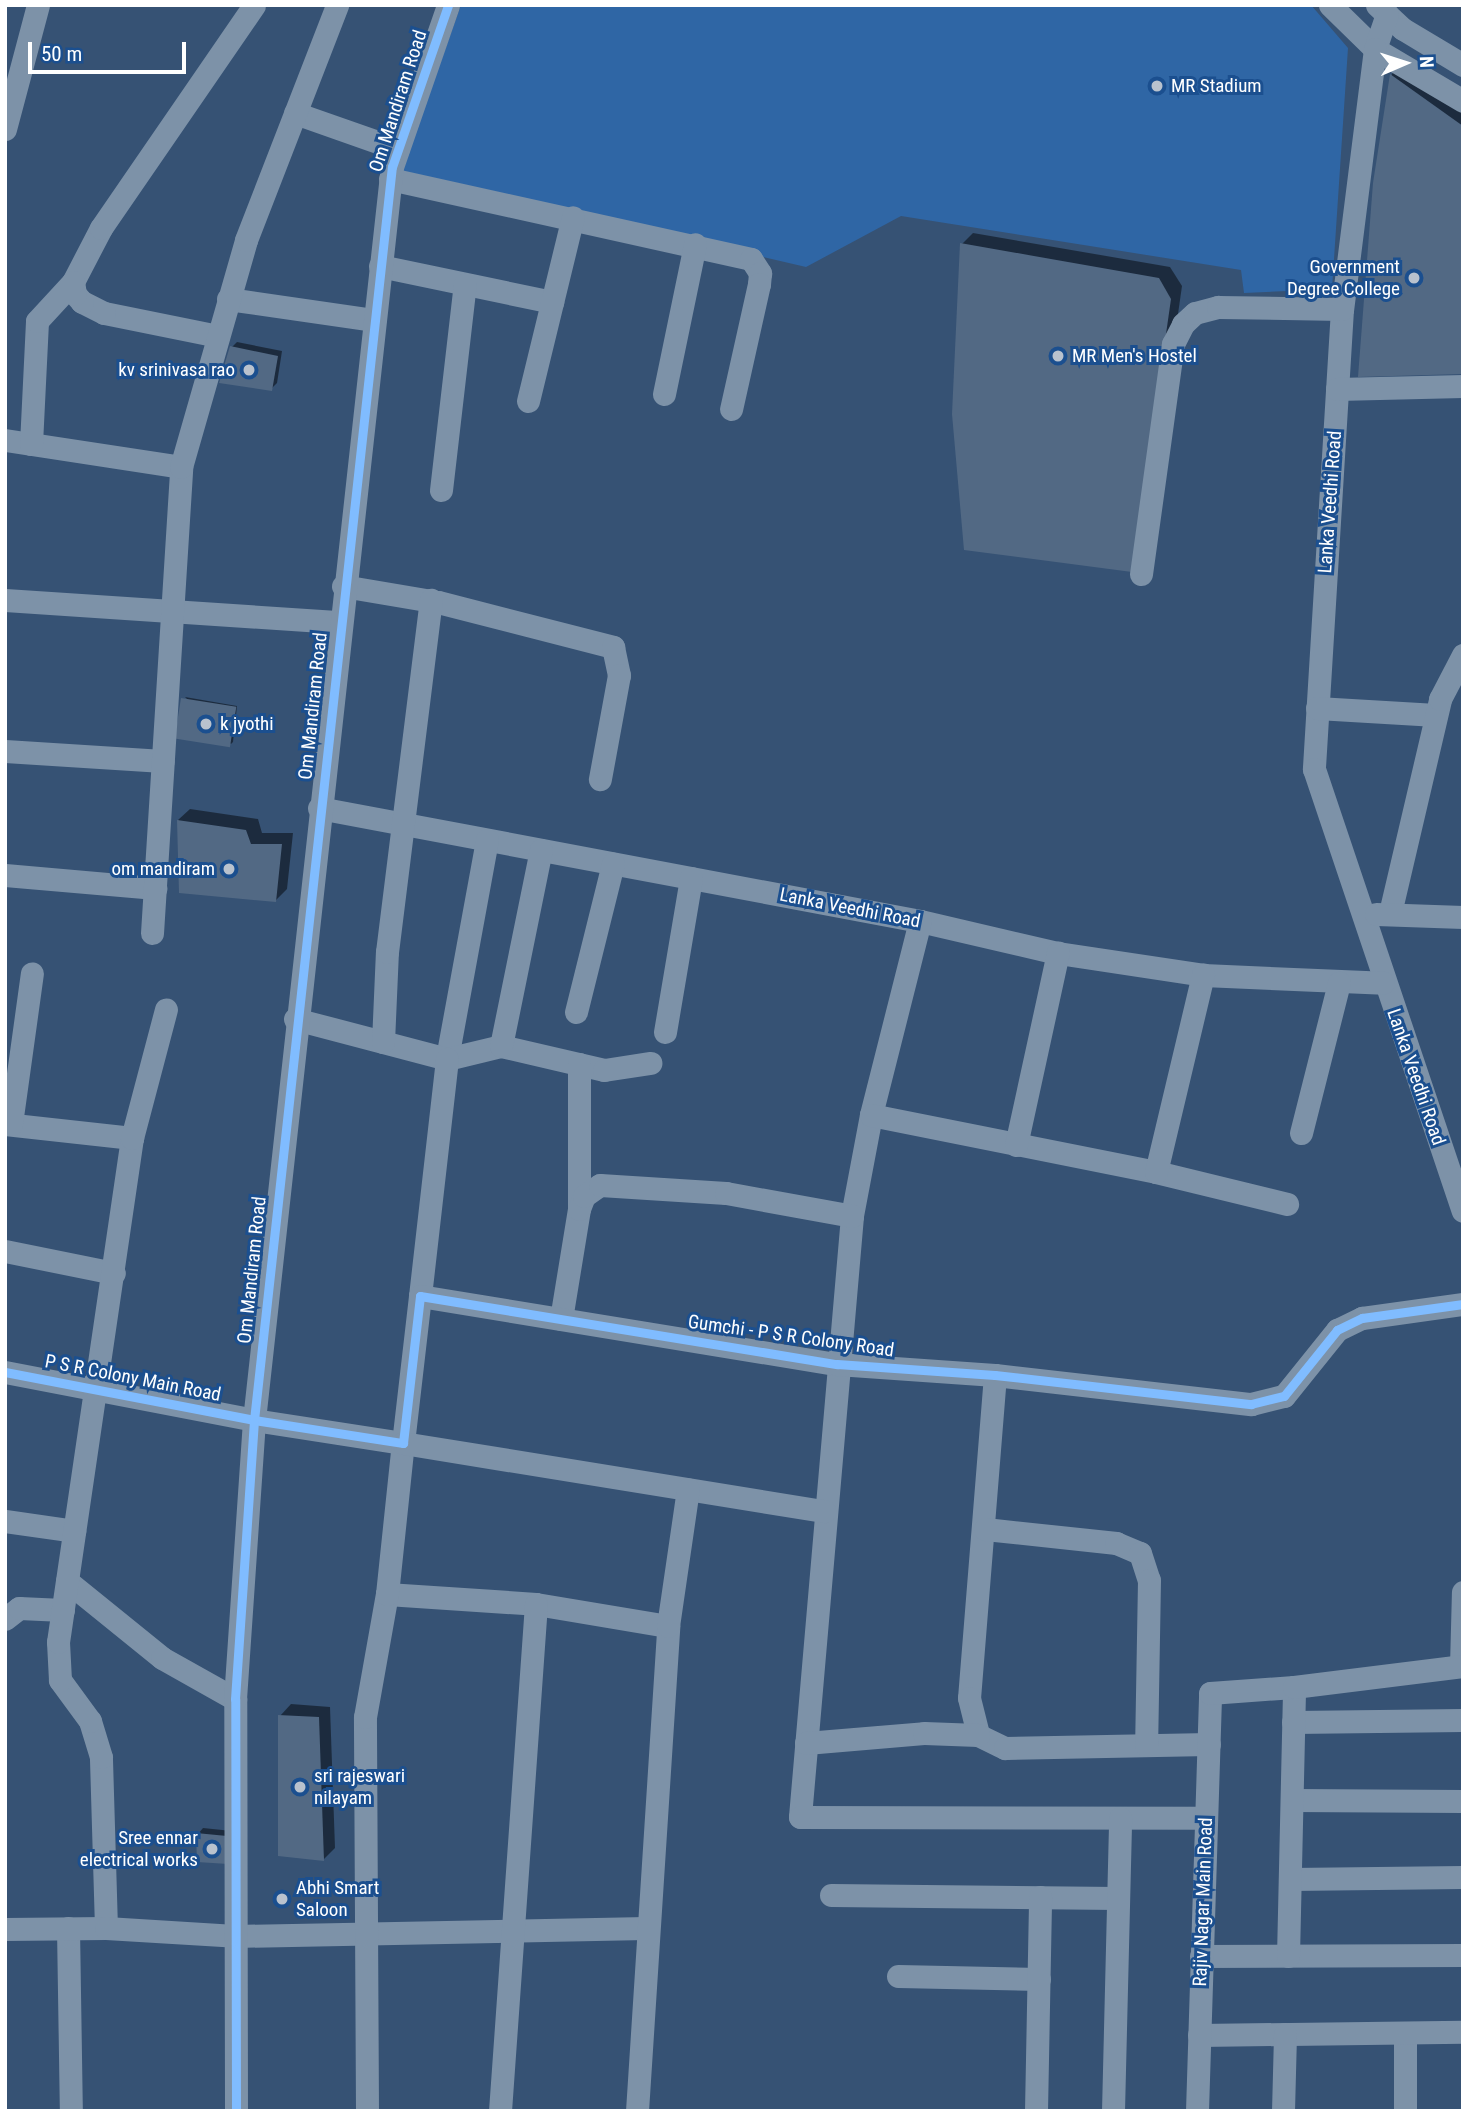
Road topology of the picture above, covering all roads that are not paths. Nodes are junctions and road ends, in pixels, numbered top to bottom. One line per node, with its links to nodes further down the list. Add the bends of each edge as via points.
1 (38, 5): 11 (street)
2 (254, 5): 17 (street, via 101,228)
3 (337, 5): 10 (street)
4 (449, 5): 12 (street, Om Mandiram Road)
5 (1330, 5): 7 (street)
6 (1384, 9): 7 (street, Lanka Veedhi Road); 8 (street)
7 (1375, 49): 9 (street); 21 (street, Lanka Veedhi Road)
8 (1463, 65)
9 (1463, 101)
10 (295, 113): 12 (street); 19 (street)
11 (5, 129)
12 (398, 149): 13 (street, Om Mandiram Road)
13 (390, 179): 14 (street); 16 (street, Om Mandiram Road)
14 (573, 218): 15 (street); 20 (street)
15 (695, 244): 26 (street); 28 (street, via 751,259 760,273)
16 (380, 266): 18 (street); 22 (street, Om Mandiram Road)
17 (74, 282): 23 (street, via 75,294 82,302 104,313); 30 (street, via 37,320)
18 (465, 284): 20 (street); 32 (street)
19 (228, 299): 22 (street); 23 (street)
20 (552, 302): 27 (street)
21 (1342, 309): 25 (street, Lanka Veedhi Road); 33 (street, via 1218,307 1195,313 1183,324 1173,344)
22 (374, 320): 34 (street, Om Mandiram Road)
23 (218, 336): 31 (street)
24 (1463, 386): 25 (street)
25 (1337, 389): 40 (street, Lanka Veedhi Road)
26 (664, 394)
27 (528, 401)
28 (732, 409)
29 (5, 440): 30 (street)
30 (32, 444): 31 (street)
31 (181, 467): 37 (street)
32 (441, 490)
33 (1140, 574)
34 (343, 586): 36 (street); 38 (street, Om Mandiram Road)
35 (5, 600): 37 (street)
36 (431, 600): 44 (street, via 613,647 619,675); 46 (street)
37 (175, 610): 38 (street); 43 (street)
38 (340, 622): 45 (street, Om Mandiram Road)
39 (1463, 655): 41 (street)
40 (1317, 708): 41 (street); 53 (street, Lanka Veedhi Road, via 1314,769)
41 (1436, 715): 54 (street)
42 (5, 751): 43 (street)
43 (163, 761): 52 (street)
44 (600, 779)
45 (319, 808): 46 (street, Lanka Veedhi Road); 65 (street, Om Mandiram Road)
46 (406, 825): 47 (street, Lanka Veedhi Road); 67 (street, via 387,952)
47 (488, 840): 48 (street, Lanka Veedhi Road); 69 (street)
48 (541, 850): 49 (street, Lanka Veedhi Road); 68 (street)
49 (613, 864): 51 (street, Lanka Veedhi Road); 64 (street)
50 (5, 875): 52 (street)
51 (691, 878): 56 (street, Lanka Veedhi Road); 66 (street)
52 (155, 888): 57 (street)
53 (1362, 914): 54 (street); 62 (street, Lanka Veedhi Road)
54 (1391, 914): 55 (street)
55 (1463, 917)
56 (920, 921): 58 (street, Lanka Veedhi Road); 72 (street)
57 (152, 933)
58 (1058, 953): 60 (street, Lanka Veedhi Road); 76 (street)
59 (32, 973): 73 (street)
60 (1203, 975): 61 (street, Lanka Veedhi Road); 78 (street)
61 (1339, 983): 62 (street, Lanka Veedhi Road); 74 (street)
62 (1383, 983): 77 (street, Lanka Veedhi Road)
63 (166, 1009): 75 (street)
64 (576, 1012)
65 (295, 1019): 67 (street); 92 (street, Om Mandiram Road)
66 (666, 1032)
67 (383, 1042): 69 (street)
68 (501, 1046): 69 (street); 71 (street)
69 (447, 1059): 85 (street)
70 (650, 1063): 71 (street, via 604,1070)
71 (579, 1064): 80 (street)
72 (871, 1115): 76 (street); 82 (street)
73 (8, 1124): 75 (street)
74 (1301, 1133)
75 (132, 1138): 84 (street)
76 (1016, 1145): 78 (street)
77 (1454, 1162): 81 (street, Lanka Veedhi Road)
78 (1156, 1172): 79 (street)
79 (1287, 1205)
80 (579, 1209): 82 (street, via 591,1189 609,1184 726,1193); 87 (street)
81 (1463, 1211)
82 (852, 1216): 88 (street)
83 (5, 1251): 84 (street)
84 (114, 1273): 91 (street)
85 (420, 1296): 87 (street, Gumchi - P S R Colony Road); 93 (street)
86 (1463, 1304): 90 (street, Gumchi - P S R Colony Road, via 1362,1318 1337,1330 1284,1396 1251,1404)
87 (561, 1319): 88 (street, Gumchi - P S R Colony Road)
88 (837, 1364): 90 (street, Gumchi - P S R Colony Road); 95 (street)
89 (5, 1372): 91 (street, P S R Colony Main Road)
90 (995, 1375): 97 (street)
91 (93, 1387): 92 (street, P S R Colony Main Road); 98 (street)
92 (254, 1420): 93 (street); 108 (street, Om Mandiram Road)
93 (403, 1443): 94 (street); 101 (street)
94 (688, 1489): 95 (street); 105 (street)
95 (825, 1511): 112 (street)
96 (5, 1521): 98 (street)
97 (985, 1529): 111 (street, via 970,1698); 114 (street, via 1116,1543 1140,1553 1149,1580)
98 (74, 1531): 99 (street)
99 (67, 1581): 103 (street); 108 (street, via 162,1658)
100 (1463, 1592): 106 (street)
101 (387, 1594): 102 (street); 128 (street, via 365,1717)
102 (536, 1604): 105 (street); 129 (street)
103 (63, 1610): 104 (street, via 19,1608); 125 (street, via 60,1680 90,1721 101,1757)
104 (5, 1619)
105 (668, 1626): 126 (street)
106 (1462, 1666): 107 (street)
107 (1294, 1687): 110 (street); 113 (street, Rajiv Nagar Main Road, via 1210,1693)
108 (235, 1699): 130 (street, Om Mandiram Road)
109 (1463, 1720): 110 (street)
110 (1293, 1722): 115 (street)
111 (978, 1735): 112 (street, via 923,1733); 114 (street, via 1005,1748)
112 (806, 1743): 117 (street, via 800,1817)
113 (1209, 1744): 114 (street); 118 (street, Rajiv Nagar Main Road)
114 (1146, 1745)
115 (1292, 1800): 116 (street); 120 (street)
116 (1463, 1801)
117 (1120, 1818): 118 (street); 123 (street)
118 (1206, 1818): 132 (street, Rajiv Nagar Main Road)
119 (1463, 1877): 120 (street)
120 (1290, 1879): 133 (street)
121 (831, 1895): 122 (street)
122 (1040, 1897): 123 (street); 135 (street)
123 (1118, 1898): 146 (street)
124 (68, 1928): 125 (street); 127 (street); 140 (street)
125 (106, 1928): 130 (street)
126 (646, 1928): 129 (street); 144 (street)
127 (5, 1929)
128 (366, 1930): 129 (street); 130 (street); 142 (street)
129 (509, 1931): 143 (street)
130 (235, 1936): 141 (street, Om Mandiram Road)
131 (1463, 1955): 133 (street)
132 (1202, 1956): 133 (street); 139 (street, Rajiv Nagar Main Road)
133 (1288, 1956)
134 (898, 1976): 135 (street)
135 (1039, 1979): 145 (street)
136 (1463, 2032): 137 (street)
137 (1405, 2033): 138 (street); 149 (street)
138 (1285, 2034): 139 (street); 148 (street)
139 (1199, 2035): 147 (street, Rajiv Nagar Main Road)
140 (71, 2111)
141 (236, 2111)
142 (367, 2111)
143 (500, 2111)
144 (637, 2111)
145 (1036, 2111)
146 (1113, 2111)
147 (1197, 2111)
148 (1283, 2111)
149 (1405, 2111)

